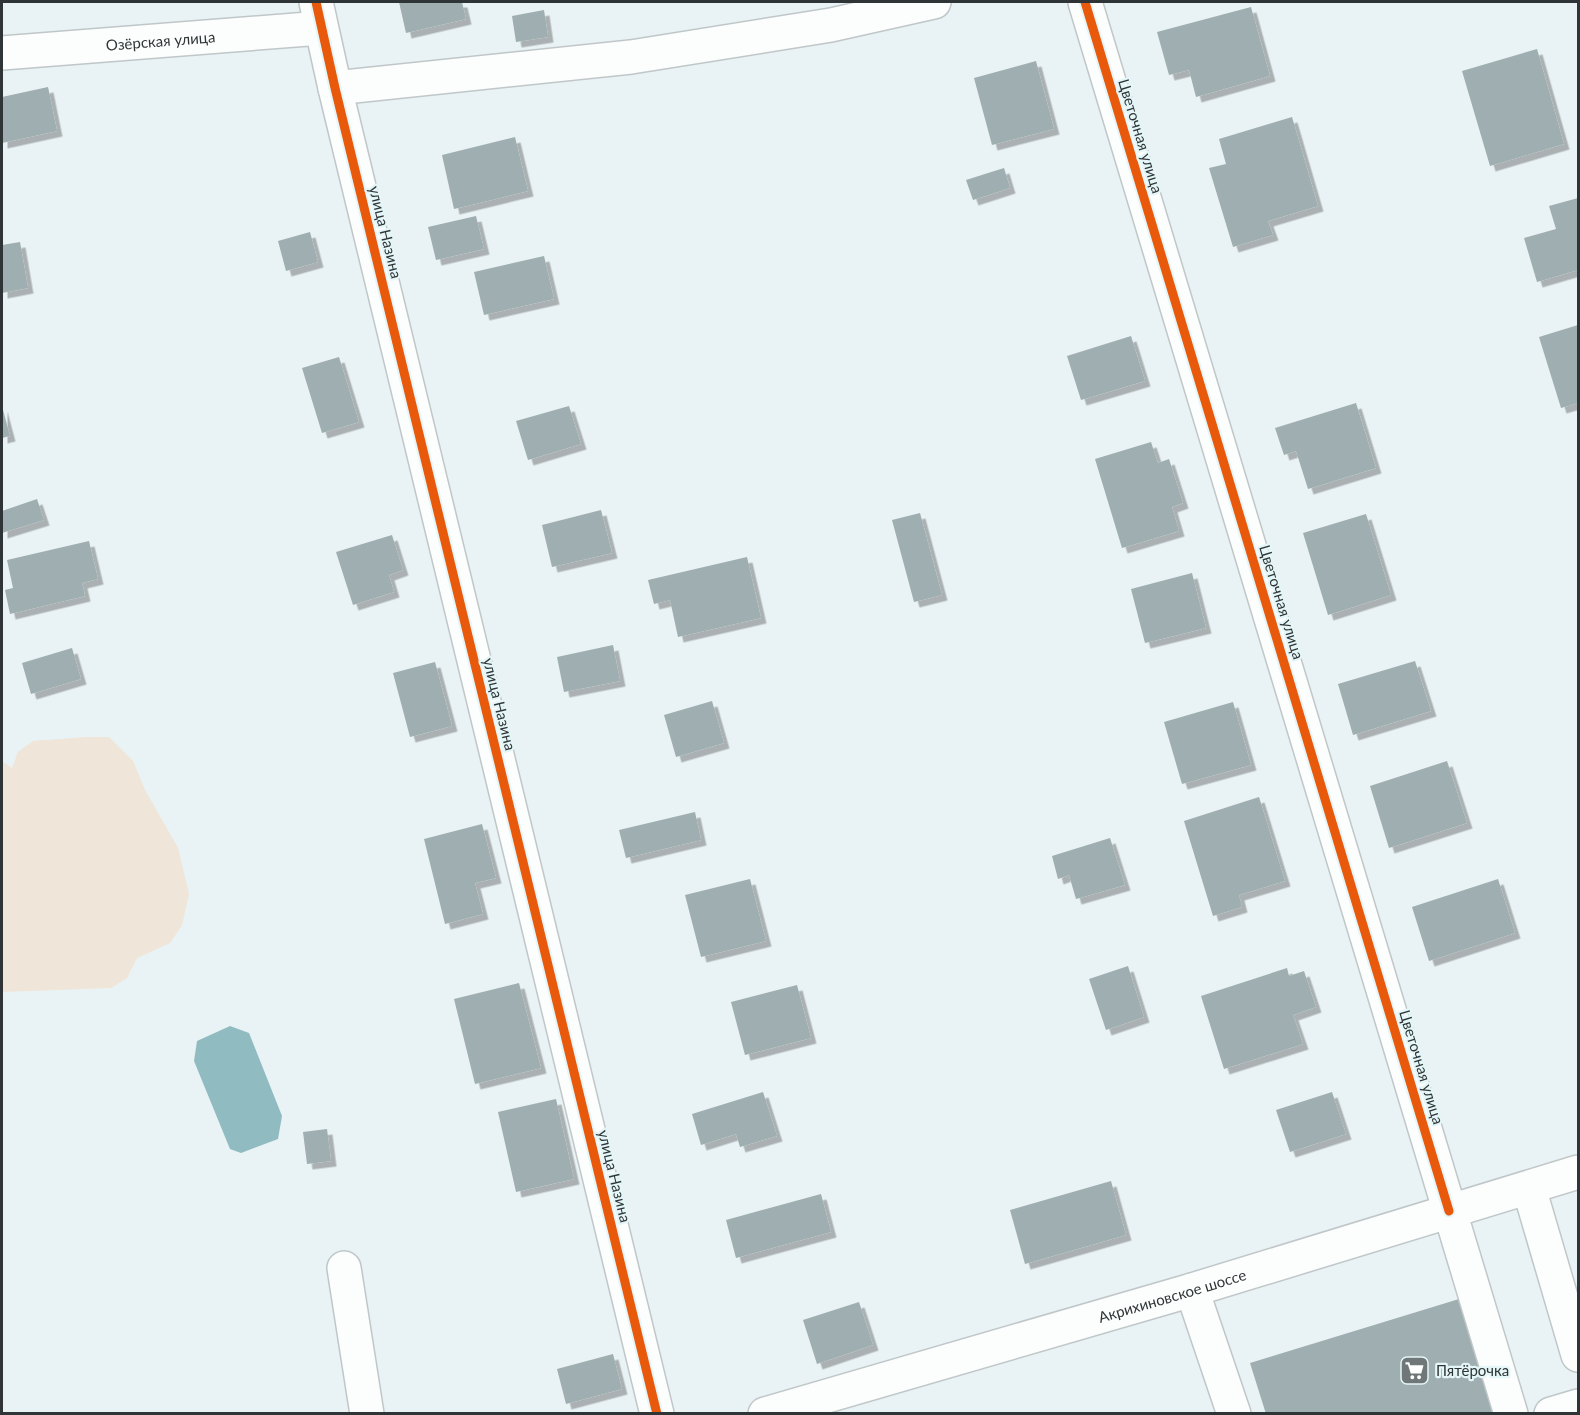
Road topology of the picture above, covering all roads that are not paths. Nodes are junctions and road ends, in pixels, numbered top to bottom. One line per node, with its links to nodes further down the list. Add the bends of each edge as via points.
1 (933, 2): 5 (street, via 831,25 631,57)
2 (1085, 2): 8 (street, Цветочная улица)
3 (318, 15): 4 (street, Озёрская улица); 5 (street, улица Назина)
4 (2, 53)
5 (335, 88): 14 (street, улица Назина)
6 (1578, 1172): 7 (street, Акрихиновское шоссе)
7 (1529, 1188): 8 (street, Акрихиновское шоссе); 11 (street)
8 (1449, 1211): 10 (street, Акрихиновское шоссе); 17 (street, Цветочная улица)
9 (344, 1268): 13 (street)
10 (1192, 1290): 15 (street, Акрихиновское шоссе); 16 (street)
11 (1578, 1355)
12 (1578, 1406): 18 (street)
13 (367, 1413)
14 (657, 1413)
15 (765, 1413)
16 (1234, 1413)
17 (1511, 1413)
18 (1551, 1413)

